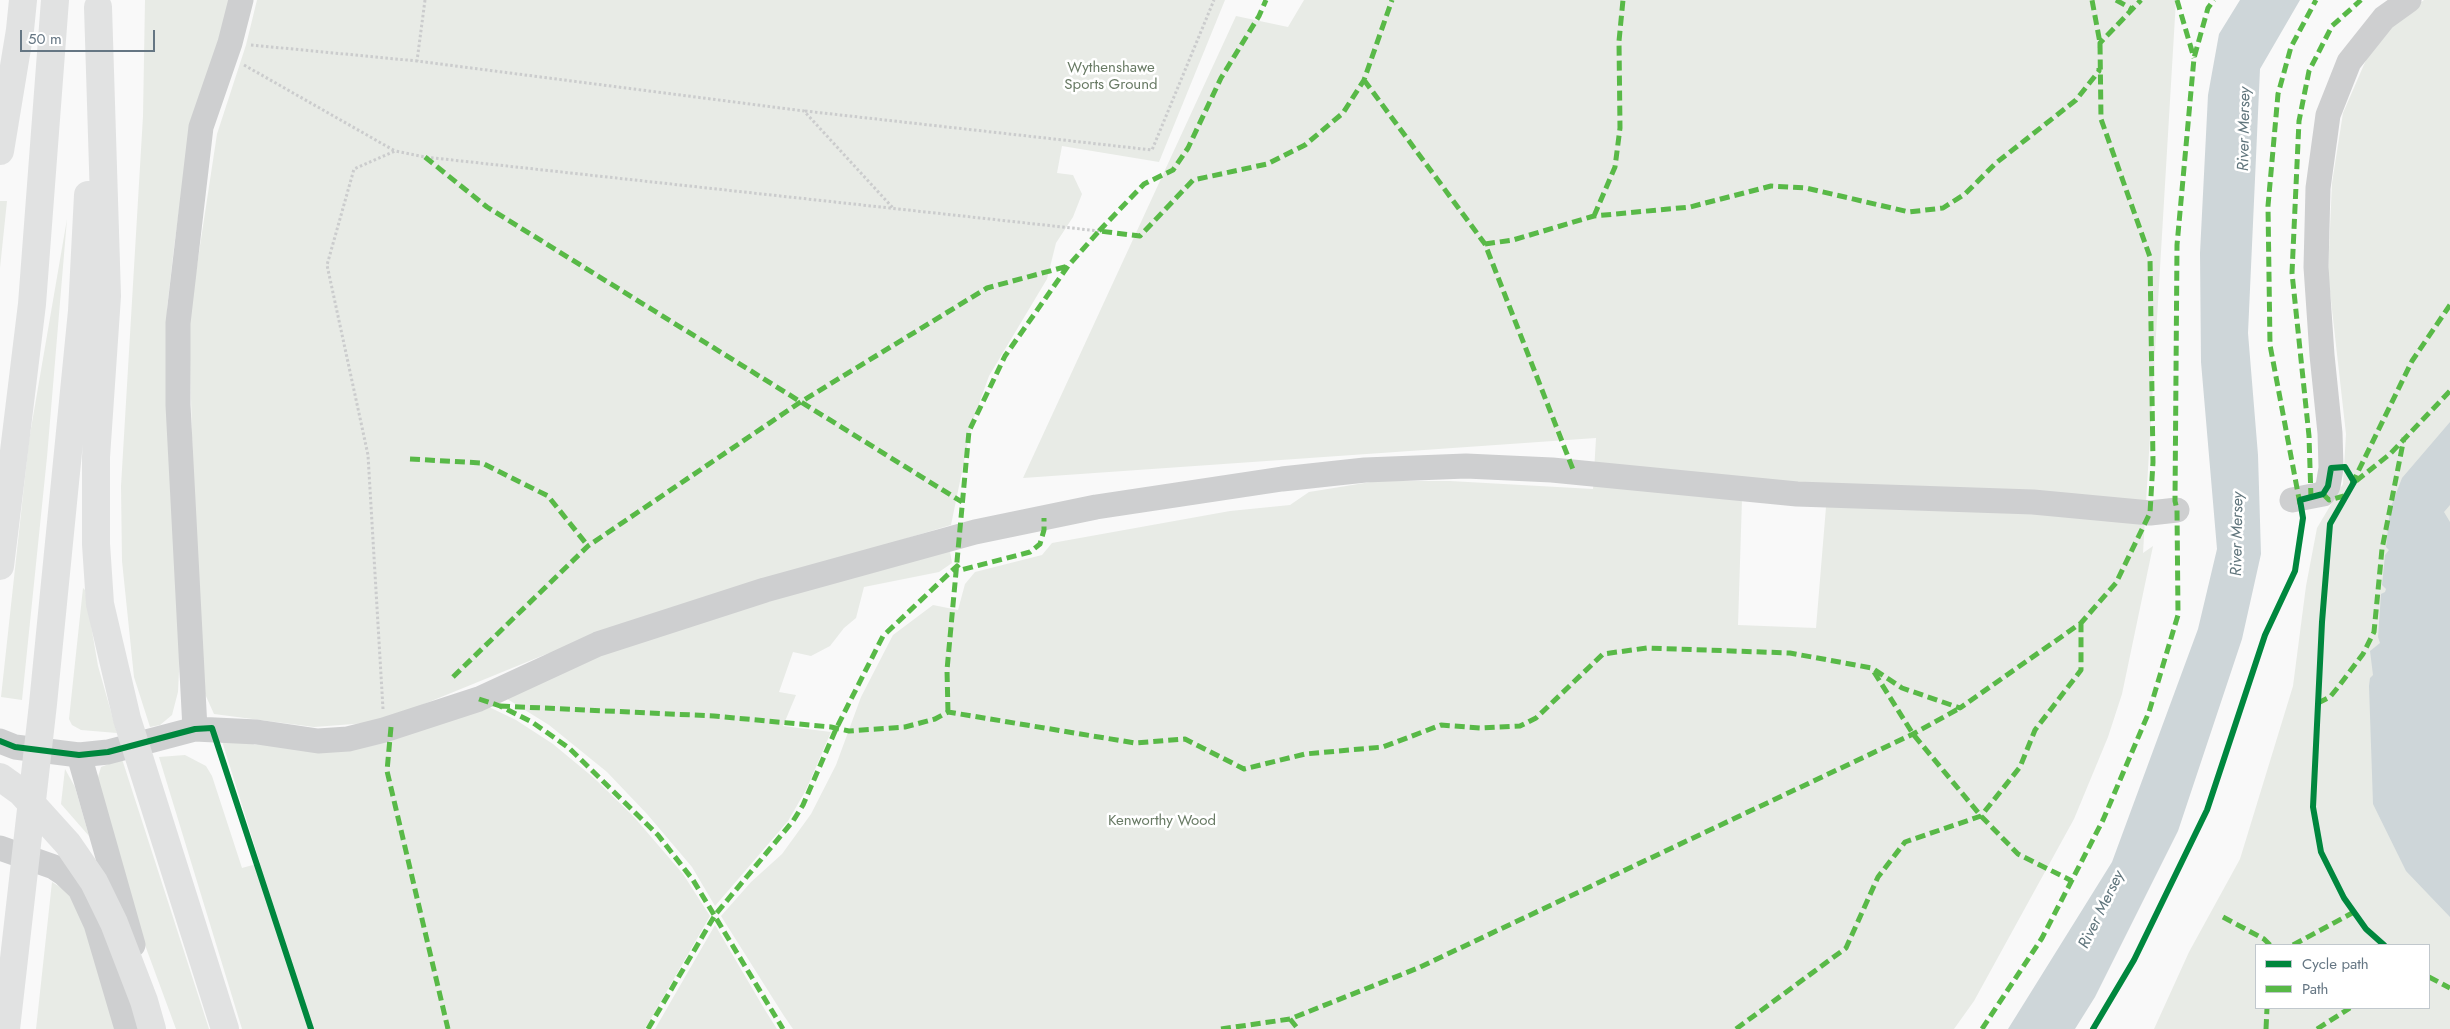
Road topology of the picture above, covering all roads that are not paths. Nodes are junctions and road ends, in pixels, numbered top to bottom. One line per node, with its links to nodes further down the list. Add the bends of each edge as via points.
1 (23, 0): 6 (highway)
2 (55, 0): 9 (highway, via 32,304)
3 (241, 0): 10 (lane, via 201,127 178,324 178,405)
4 (2409, 0): 7 (lane, via 2384,18 2349,62 2328,115 2318,188 2316,267 2331,468 2323,494)
5 (98, 4): 16 (highway, via 82,311 43,704); 19 (highway, via 107,296 96,457 100,604 144,775)
6 (0, 151)
7 (2292, 500)
8 (2177, 510): 10 (lane, via 2150,513 2033,502 1797,494 1552,470 1466,466 1366,470 1096,507 975,532 774,587 598,644 479,699 348,739 318,740)
9 (0, 566)
10 (195, 729): 12 (lane, via 108,752)
11 (0, 741): 12 (lane)
12 (79, 755): 15 (lane, via 135,951)
13 (0, 777): 15 (highway, via 21,792 68,844 94,882 114,923)
14 (0, 848): 17 (lane, via 54,867 80,889 96,924)
15 (144, 1001): 18 (highway)
16 (6, 1029)
17 (127, 1029)
18 (152, 1029)
19 (225, 1029)

